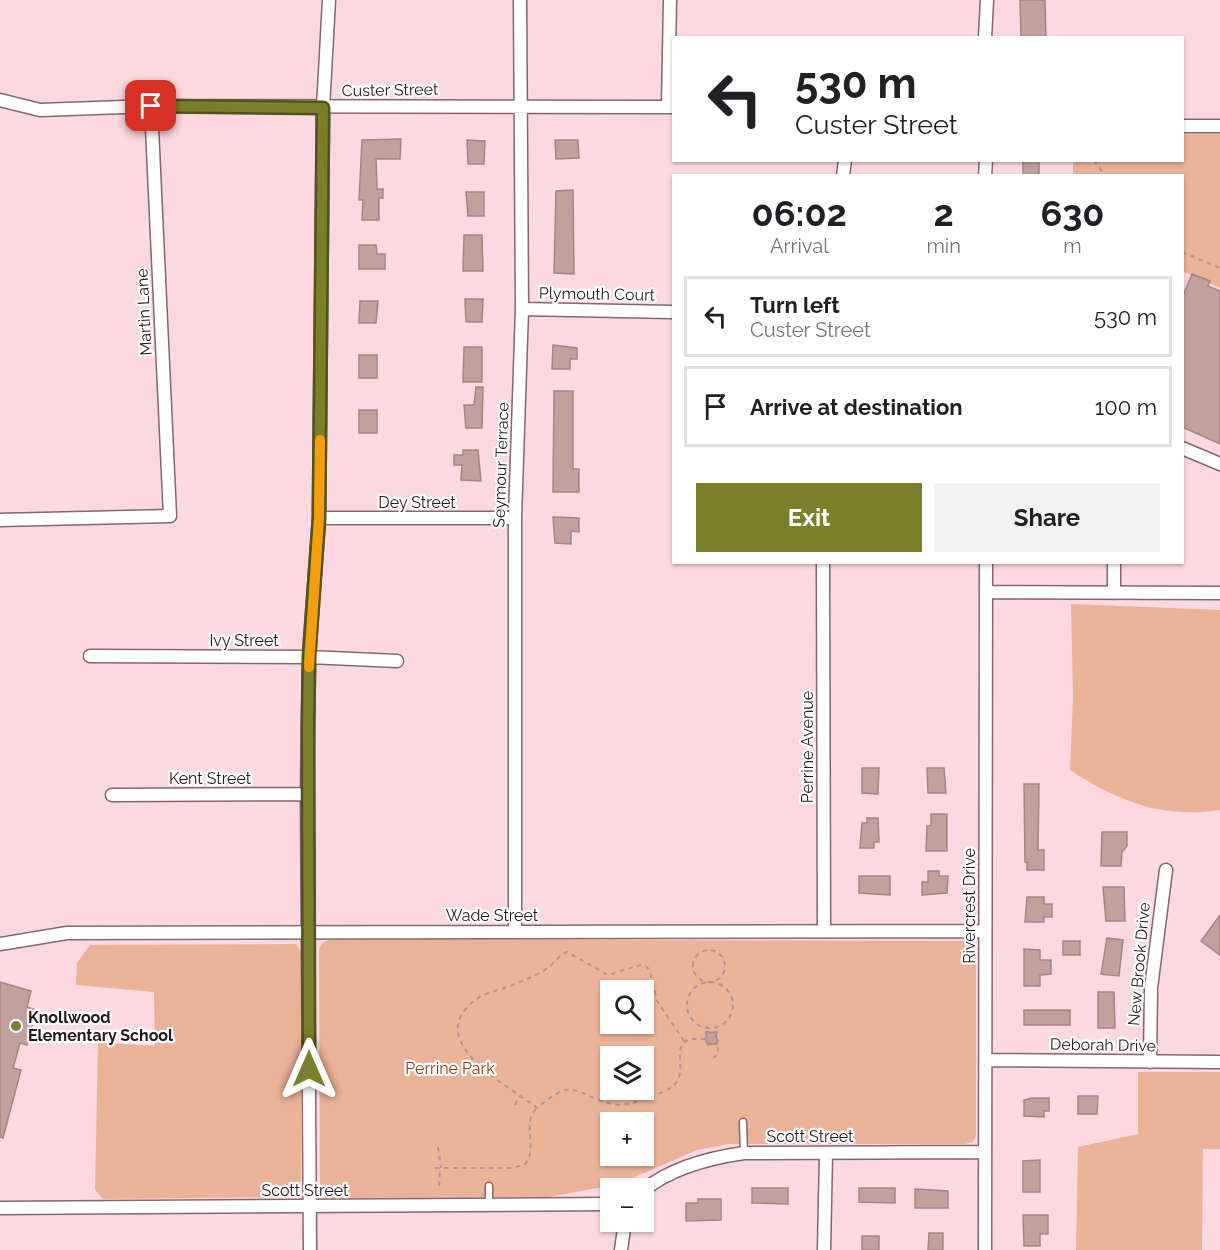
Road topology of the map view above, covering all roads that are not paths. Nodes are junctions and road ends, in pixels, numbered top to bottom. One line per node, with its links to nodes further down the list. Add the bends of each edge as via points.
1 (329, 0): 10 (street)
2 (520, 0): 7 (street, Seymour Terrace)
3 (670, 0): 9 (street)
4 (987, 0): 5 (street)
5 (985, 36)
6 (0, 100): 8 (street, Custer Street, via 40,110)
7 (519, 105): 9 (street, Custer Street); 10 (street, Custer Street); 13 (street, Seymour Terrace)
8 (151, 106): 10 (street, Custer Street); 19 (street, Martin Lane, via 170,516)
9 (671, 107)
10 (323, 108): 17 (street)
11 (1184, 126): 12 (street)
12 (1220, 126)
13 (522, 309): 14 (street, Plymouth Court); 18 (street, Seymour Terrace)
14 (671, 312)
15 (1184, 449): 16 (street)
16 (1220, 464)
17 (319, 518): 18 (street, Dey Street); 27 (street)
18 (515, 518): 35 (street, Seymour Terrace)
19 (0, 520)
20 (823, 564): 33 (street, Perrine Avenue)
21 (986, 564): 23 (street, Rivercrest Drive)
22 (1114, 564): 24 (street)
23 (986, 592): 24 (street); 34 (street, Rivercrest Drive)
24 (1114, 592): 25 (street)
25 (1220, 593)
26 (90, 656): 27 (street, Ivy Street)
27 (309, 657): 28 (street, Ivy Street); 29 (street)
28 (397, 661)
29 (308, 794): 30 (street, Kent Street); 32 (street)
30 (112, 795)
31 (1166, 870): 38 (street, New Brook Drive, via 1151,988)
32 (309, 930): 35 (street, Wade Street); 36 (street, Wade Street, via 67,933); 48 (street)
33 (824, 931): 34 (street, Wade Street); 35 (street, Wade Street)
34 (985, 931): 37 (street, Rivercrest Drive)
35 (515, 932)
36 (0, 944)
37 (986, 1060): 38 (street, Deborah Drive); 41 (street, Rivercrest Drive)
38 (1150, 1062): 39 (street, Deborah Drive)
39 (1220, 1062)
40 (743, 1122): 42 (lane)
41 (985, 1152): 43 (street, Scott Street); 54 (street, Rivercrest Drive)
42 (744, 1153): 43 (street, Scott Street); 44 (street, Scott Street, via 710,1158)
43 (826, 1153): 53 (street)
44 (654, 1182)
45 (489, 1186): 46 (lane)
46 (489, 1204): 47 (street, Scott Street); 48 (street, Scott Street)
47 (600, 1204)
48 (310, 1207): 49 (street, Scott Street); 51 (street)
49 (0, 1208)
50 (623, 1232): 52 (street)
51 (310, 1250)
52 (621, 1250)
53 (824, 1250)
54 (985, 1250)

